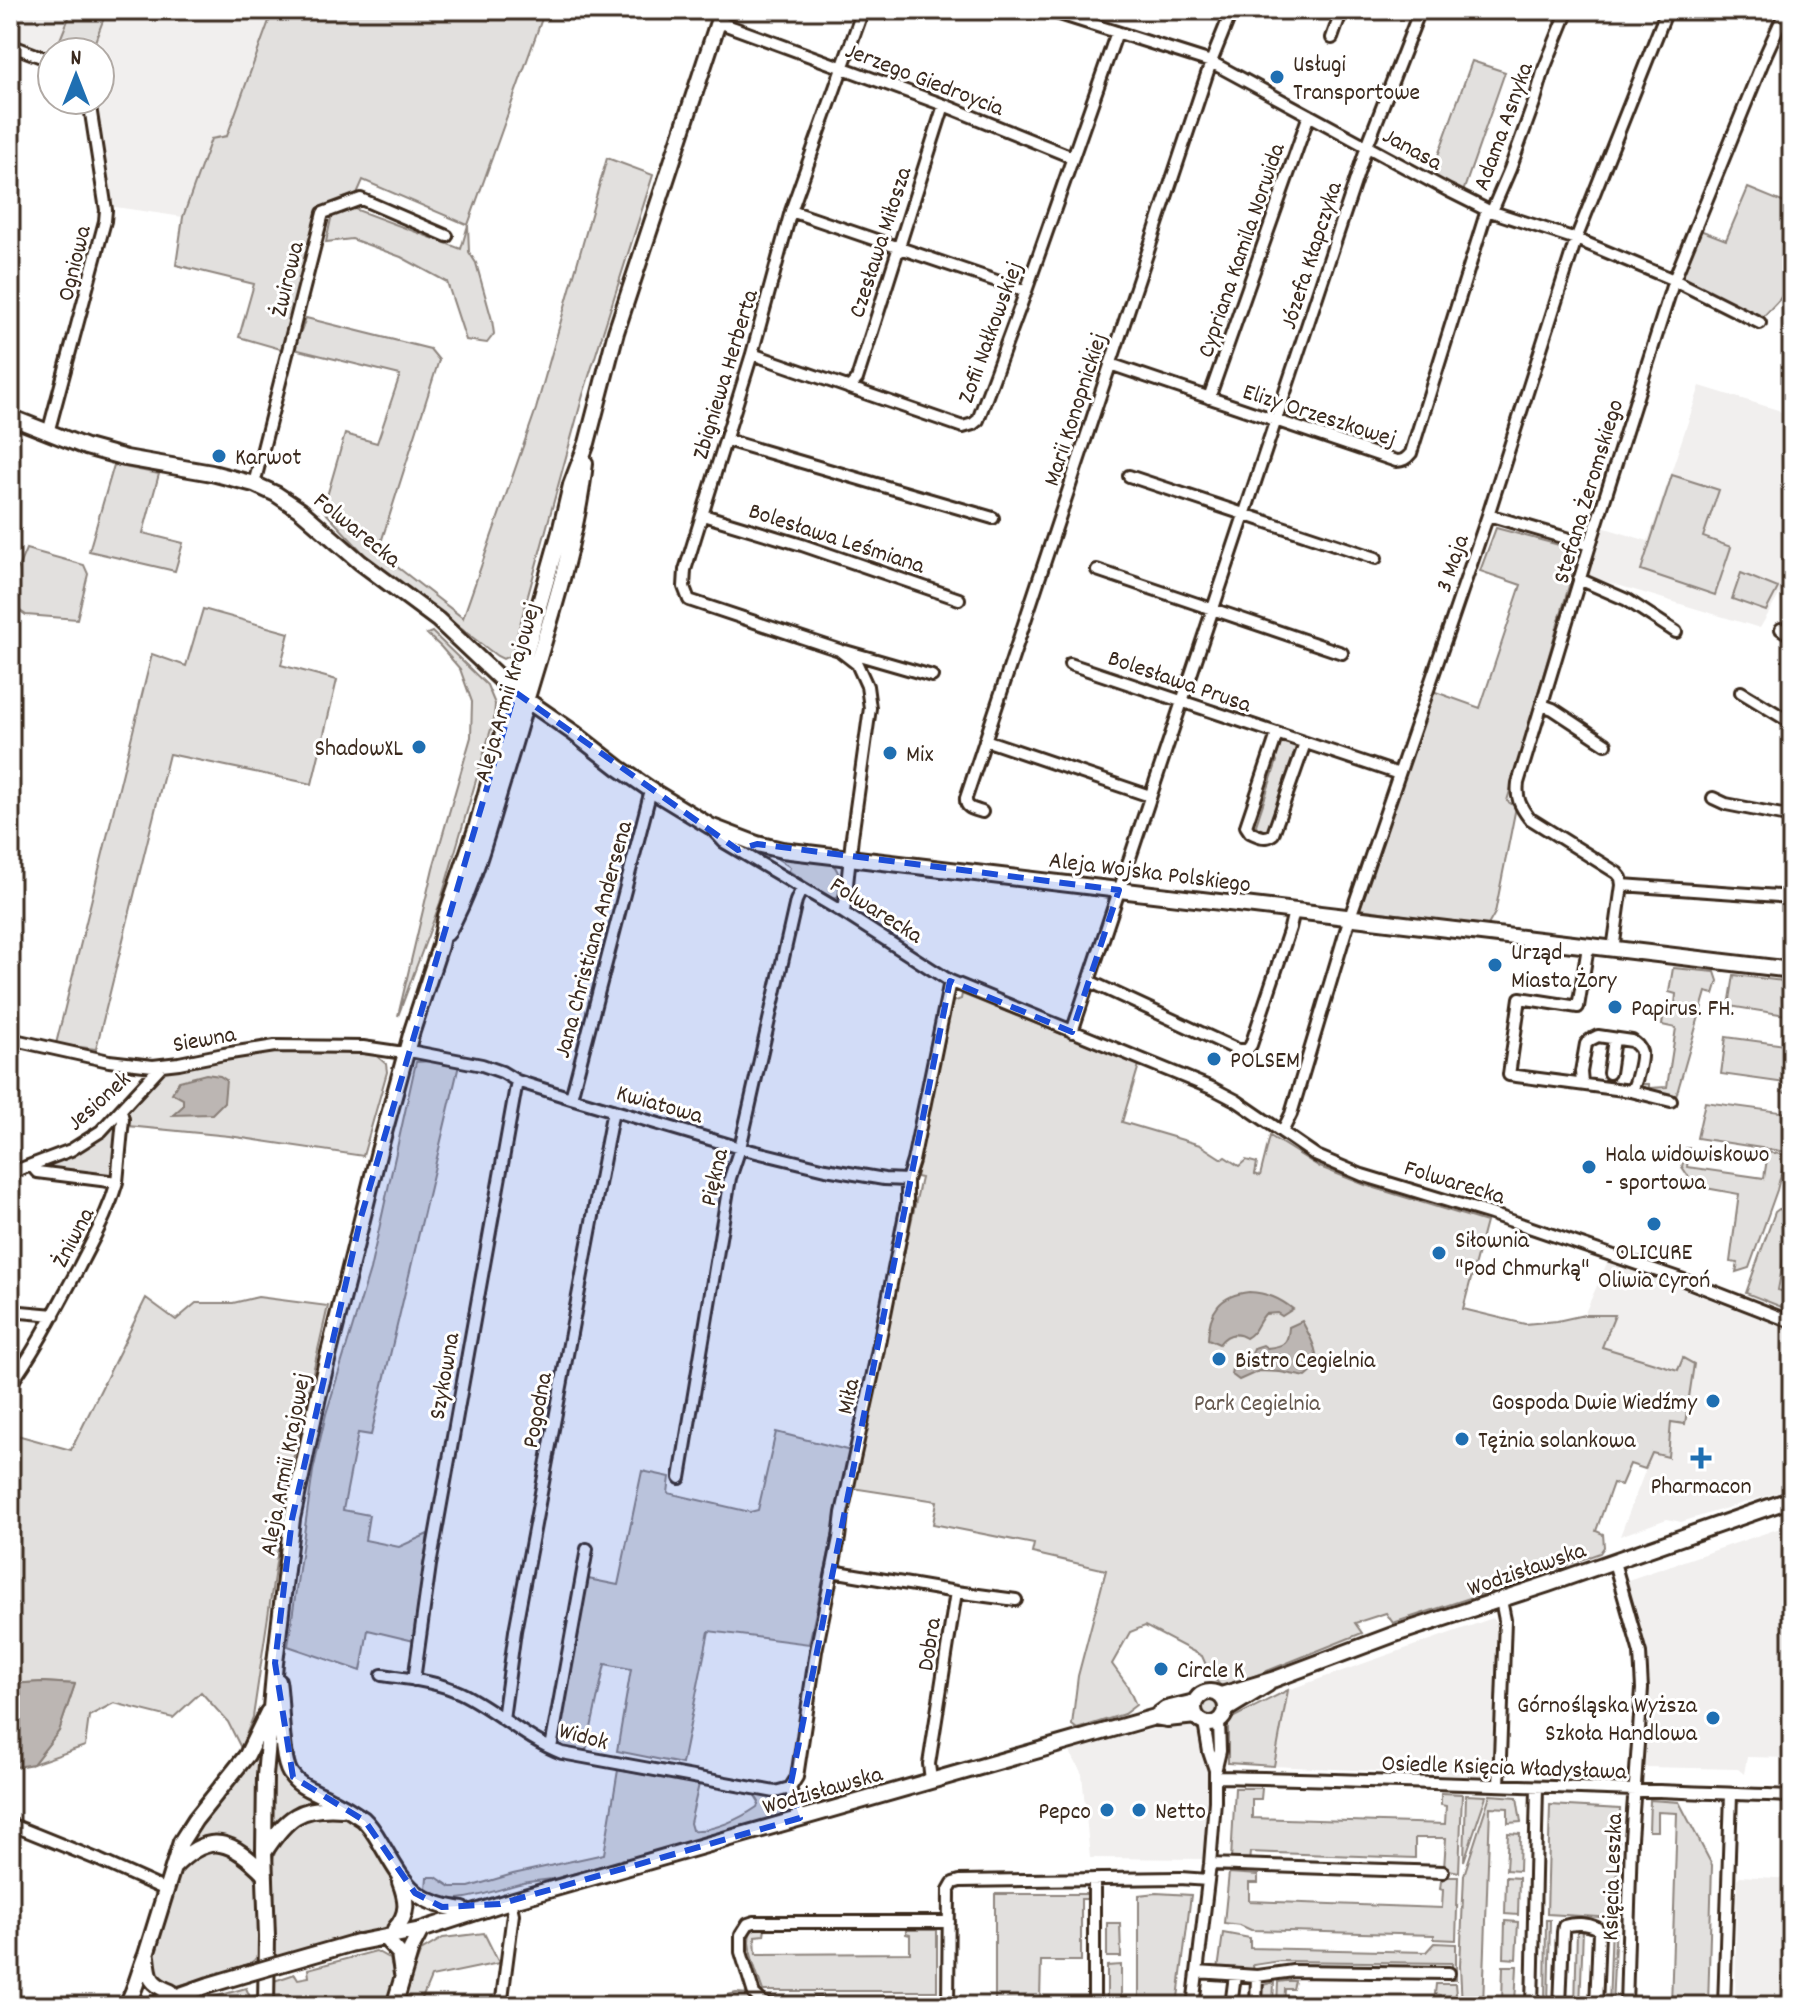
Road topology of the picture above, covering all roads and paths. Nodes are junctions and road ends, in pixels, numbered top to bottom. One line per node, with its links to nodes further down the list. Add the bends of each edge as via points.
1 (863, 10): 15 (street, Zbigniewa Herberta)
2 (1047, 10): 10 (street, Janasa)
3 (1232, 10): 14 (street, Marii Konopnickiej)
4 (1342, 10): 11 (street)
5 (1420, 10): 19 (street, Józefa Kłapczyka)
6 (1568, 10): 21 (street, Adama Asnyka)
7 (1667, 10): 24 (street, 3 Maja)
8 (1786, 10): 26 (street, Stefana Żeromskiego)
9 (720, 16): 15 (street, Jerzego Giedroycia); 57 (main road, Aleja Armii Krajowej, via 571,485)
10 (1117, 32): 14 (street, Janasa); 20 (street, Zofii Nałkowskiej)
11 (1332, 38)
12 (10, 45): 13 (street)
13 (36, 55)
14 (1211, 62): 17 (street, Janasa); 30 (street, Marii Konopnickiej)
15 (843, 67): 16 (street, Jerzego Giedroycia); 22 (street, Zbigniewa Herberta)
16 (944, 105): 20 (street, Jerzego Giedroycia); 25 (street, Czesława Miłosza)
17 (1309, 115): 19 (street, Janasa); 32 (street, Cypriana Kamila Norwida)
18 (91, 116): 35 (street, Ogniowa, via 105,221)
19 (1367, 146): 21 (street, Janasa); 34 (street, Józefa Kłapczyka)
20 (1072, 157): 27 (street, Zofii Nałkowskiej)
21 (1490, 210): 24 (street, Janasa); 34 (street, Elizy Orzeszkowej, via 1406,459 1396,461)
22 (791, 211): 25 (street); 29 (street, Zbigniewa Herberta)
23 (447, 236): 38 (street, Żwirowa, via 361,199 323,213)
24 (1576, 239): 26 (street, Janasa); 41 (street, 3 Maja)
25 (899, 247): 27 (street); 31 (street, Czesława Miłosza, via 857,379)
26 (1674, 280): 28 (street, Janasa); 43 (street, Stefana Żeromskiego)
27 (1026, 291): 31 (street, Zofii Nałkowskiej, via 973,424 963,427)
28 (1760, 323)
29 (752, 354): 31 (street, Zofii Nałkowskiej); 36 (street, Zbigniewa Herberta)
30 (1110, 364): 32 (street, Elizy Orzeszkowej); 62 (street, Marii Konopnickiej)
31 (849, 388)
32 (1209, 398): 34 (street, Elizy Orzeszkowej)
33 (10, 417): 35 (main road, Folwarecka)
34 (1276, 421): 39 (street, Józefa Kłapczyka)
35 (48, 433): 38 (main road, Folwarecka, via 126,458)
36 (726, 440): 40 (street, Zbigniewa Herberta); 42 (street)
37 (1129, 476): 39 (street)
38 (254, 484): 57 (main road, Folwarecka, via 300,510 423,608)
39 (1244, 514): 44 (street); 48 (street, Józefa Kłapczyka)
40 (703, 515): 47 (street, Bolesława Leśmiana); 52 (street, Zbigniewa Herberta, via 685,570 689,600)
41 (1488, 515): 43 (street); 65 (street, 3 Maja)
42 (993, 518)
43 (1590, 545): 46 (street, Stefana Żeromskiego)
44 (1376, 558)
45 (1097, 570): 48 (street)
46 (1579, 579): 50 (street, via 1627,600); 59 (street, Stefana Żeromskiego)
47 (959, 599)
48 (1213, 609): 53 (street); 58 (street, Józefa Kłapczyka)
49 (1781, 629): 51 (street)
50 (1676, 632)
51 (1792, 636)
52 (839, 650): 55 (street, Zbigniewa Herberta); 74 (street, via 857,664 870,708)
53 (1342, 653)
54 (1070, 664): 58 (street, Bolesława Prusa)
55 (932, 676)
56 (1741, 692): 60 (street)
57 (521, 696): 66 (main road, Folwarecka); 90 (main road, Aleja Armii Krajowej, via 473,875 440,946)
58 (1182, 702): 61 (street, Bolesława Prusa); 67 (street, Józefa Kłapczyka)
59 (1542, 705): 64 (street); 75 (street, Stefana Żeromskiego, via 1518,783 1521,808 1617,873)
60 (1792, 723)
61 (1277, 734): 63 (street, Bolesława Prusa); 63 (street, Bolesława Prusa, via 1247,822 1247,830 1256,835 1273,834)
62 (985, 740): 67 (street); 69 (street, Marii Konopnickiej, via 966,798 968,807)
63 (1305, 743): 65 (street, Bolesława Prusa)
64 (1606, 744)
65 (1399, 774): 81 (street, 3 Maja)
66 (651, 790): 71 (main road, Folwarecka); 96 (street, Jana Christiana Andersena)
67 (1150, 796): 77 (street, Józefa Kłapczyka)
68 (1713, 798): 70 (street)
69 (982, 812)
70 (1792, 817)
71 (710, 826): 72 (main road, Aleja Wojska Polskiego); 73 (street, Folwarecka)
72 (757, 844): 73 (street); 74 (main road, Aleja Wojska Polskiego)
73 (740, 852): 76 (street, Folwarecka)
74 (850, 857): 77 (main road, Aleja Wojska Polskiego); 80 (street)
75 (1622, 885): 78 (street); 83 (street)
76 (802, 888): 80 (street, Folwarecka); 101 (street, Piękna)
77 (1119, 890): 79 (main road, Aleja Wojska Polskiego); 86 (street, Józefa Kłapczyka)
78 (1792, 897)
79 (1294, 911): 81 (main road, Aleja Wojska Polskiego); 86 (street, via 1247,1050)
80 (844, 913): 85 (street, Folwarecka)
81 (1350, 917): 82 (main road, Aleja Wojska Polskiego); 100 (street, 3 Maja)
82 (1588, 947): 83 (main road, Aleja Wojska Polskiego); 94 (street, via 1578,1007 1520,998 1509,1075)
83 (1613, 950): 84 (main road, Aleja Wojska Polskiego)
84 (1792, 970)
85 (950, 981): 87 (street, Folwarecka); 104 (street, Miła)
86 (1089, 981): 87 (street, Józefa Kłapczyka)
87 (1072, 1032): 100 (street, Folwarecka, via 1214,1089)
88 (10, 1039): 91 (street, Siewna, via 109,1061)
89 (1614, 1039): 92 (street); 94 (street, via 1598,1036 1586,1044); 95 (street, via 1632,1041 1641,1052)
90 (406, 1052): 91 (street, Siewna, via 275,1046); 93 (street, Kwiatowa, via 482,1065); 118 (main road, Aleja Armii Krajowej, via 304,1458)
91 (162, 1065): 99 (street, Jesionek)
92 (1609, 1073)
93 (517, 1081): 96 (street, Kwiatowa); 120 (street, Szykowna)
94 (1582, 1083): 95 (street)
95 (1631, 1091): 97 (street)
96 (571, 1098): 98 (street, Kwiatowa)
97 (1671, 1101)
98 (613, 1110): 101 (street, Kwiatowa); 123 (street, Pogodna)
99 (121, 1111): 102 (street, Jesionek, via 81,1144); 105 (street)
100 (1282, 1132): 108 (street, Folwarecka, via 1317,1156 1362,1175 1491,1214)
101 (740, 1148): 104 (street, Kwiatowa, via 826,1169); 110 (street, Piękna, via 730,1178)
102 (32, 1166): 103 (street, Jesionek); 105 (street, Żniwna, via 37,1172)
103 (10, 1173)
104 (907, 1180): 114 (street, Miła, via 907,1204)
105 (117, 1182): 107 (street, Żniwna, via 110,1208)
106 (10, 1311): 107 (street)
107 (54, 1315): 109 (street, Żniwna)
108 (1792, 1322)
109 (10, 1385)
110 (680, 1478)
111 (1792, 1499): 113 (main road, Wodzisławska)
112 (587, 1549): 124 (street)
113 (1614, 1562): 117 (main road, Wodzisławska); 130 (street, Księcia Leszka, via 1640,1653)
114 (832, 1571): 115 (street, Dobra); 129 (street, Miła, via 797,1777)
115 (956, 1592): 116 (street); 126 (street, Dobra, via 929,1764)
116 (1016, 1600)
117 (1501, 1600): 122 (main road, Wodzisławska, via 1275,1679 1253,1695); 127 (street, via 1505,1620)
118 (275, 1663): 121 (main road, Aleja Armii Krajowej); 133 (main road, via 289,1772 302,1786)
119 (382, 1675): 120 (street, Widok)
120 (414, 1680): 123 (street, Widok, via 458,1692)
121 (270, 1708): 136 (main road, Aleja Armii Krajowej); 138 (main road, via 247,1755 181,1842)
122 (1210, 1711): 125 (street, via 1209,1752); 126 (main road, Wodzisławska, via 1166,1709 1155,1717)
123 (503, 1719): 124 (street, Widok)
124 (551, 1748): 129 (street, Widok, via 775,1792)
125 (1215, 1775): 127 (street, Osiedle Księcia Władysława); 137 (street)
126 (931, 1780): 134 (main road, Wodzisławska)
127 (1499, 1785): 128 (street, Osiedle Księcia Władysława)
128 (1537, 1787): 130 (street, Osiedle Księcia Władysława); 167 (street)
129 (790, 1788): 134 (street)
130 (1635, 1791): 131 (street, Osiedle Księcia Władysława); 170 (street, Księcia Leszka)
131 (1731, 1794): 132 (street, Osiedle Księcia Władysława); 171 (street)
132 (1792, 1796)
133 (345, 1809): 136 (main road, via 298,1814); 139 (main road, via 369,1825)
134 (800, 1818): 145 (main road, Wodzisławska)
135 (10, 1824): 144 (street)
136 (264, 1851): 141 (main road, Aleja Armii Krajowej)
137 (1210, 1864): 140 (street); 143 (street)
138 (173, 1868): 141 (main road, via 201,1846 223,1844 246,1855); 144 (main road)
139 (395, 1868): 146 (main road, via 423,1899); 149 (main road, via 406,1908)
140 (1443, 1872)
141 (265, 1874): 159 (main road, Aleja Armii Krajowej)
142 (1094, 1879): 143 (street); 147 (street, via 953,1883); 163 (street)
143 (1208, 1880): 151 (street)
144 (166, 1890): 150 (main road)
145 (505, 1903): 146 (main road, Wodzisławska); 148 (main road, Wodzisławska); 161 (street, via 513,1914)
146 (463, 1910): 149 (main road, Wodzisławska)
147 (949, 1922): 162 (street); 162 (street, via 754,1922 740,1942 754,1994 770,2005)
148 (421, 1930): 149 (main road, Wodzisławska); 155 (main road)
149 (390, 1934): 155 (main road); 156 (main road, Wodzisławska, bridge)
150 (146, 1955): 156 (main road, via 151,1980); 157 (main road, via 134,1991)
151 (1197, 1972): 153 (street); 164 (street)
152 (1449, 1973): 154 (street, via 1293,1971)
153 (1235, 1975): 154 (street); 165 (street)
154 (1257, 1976): 166 (street)
155 (402, 1978): 160 (main road)
156 (171, 1999): 157 (main road, Wodzisławska); 158 (main road, Wodzisławska)
157 (122, 2005)
158 (149, 2006)
159 (266, 2006)
160 (394, 2006)
161 (501, 2006)
162 (948, 2006)
163 (1094, 2006)
164 (1193, 2006)
165 (1231, 2006)
166 (1256, 2006)
167 (1532, 2006)
168 (1560, 2006): 169 (street, via 1563,1932 1570,1924 1599,1932)
169 (1596, 2006)
170 (1626, 2006)
171 (1724, 2006)

